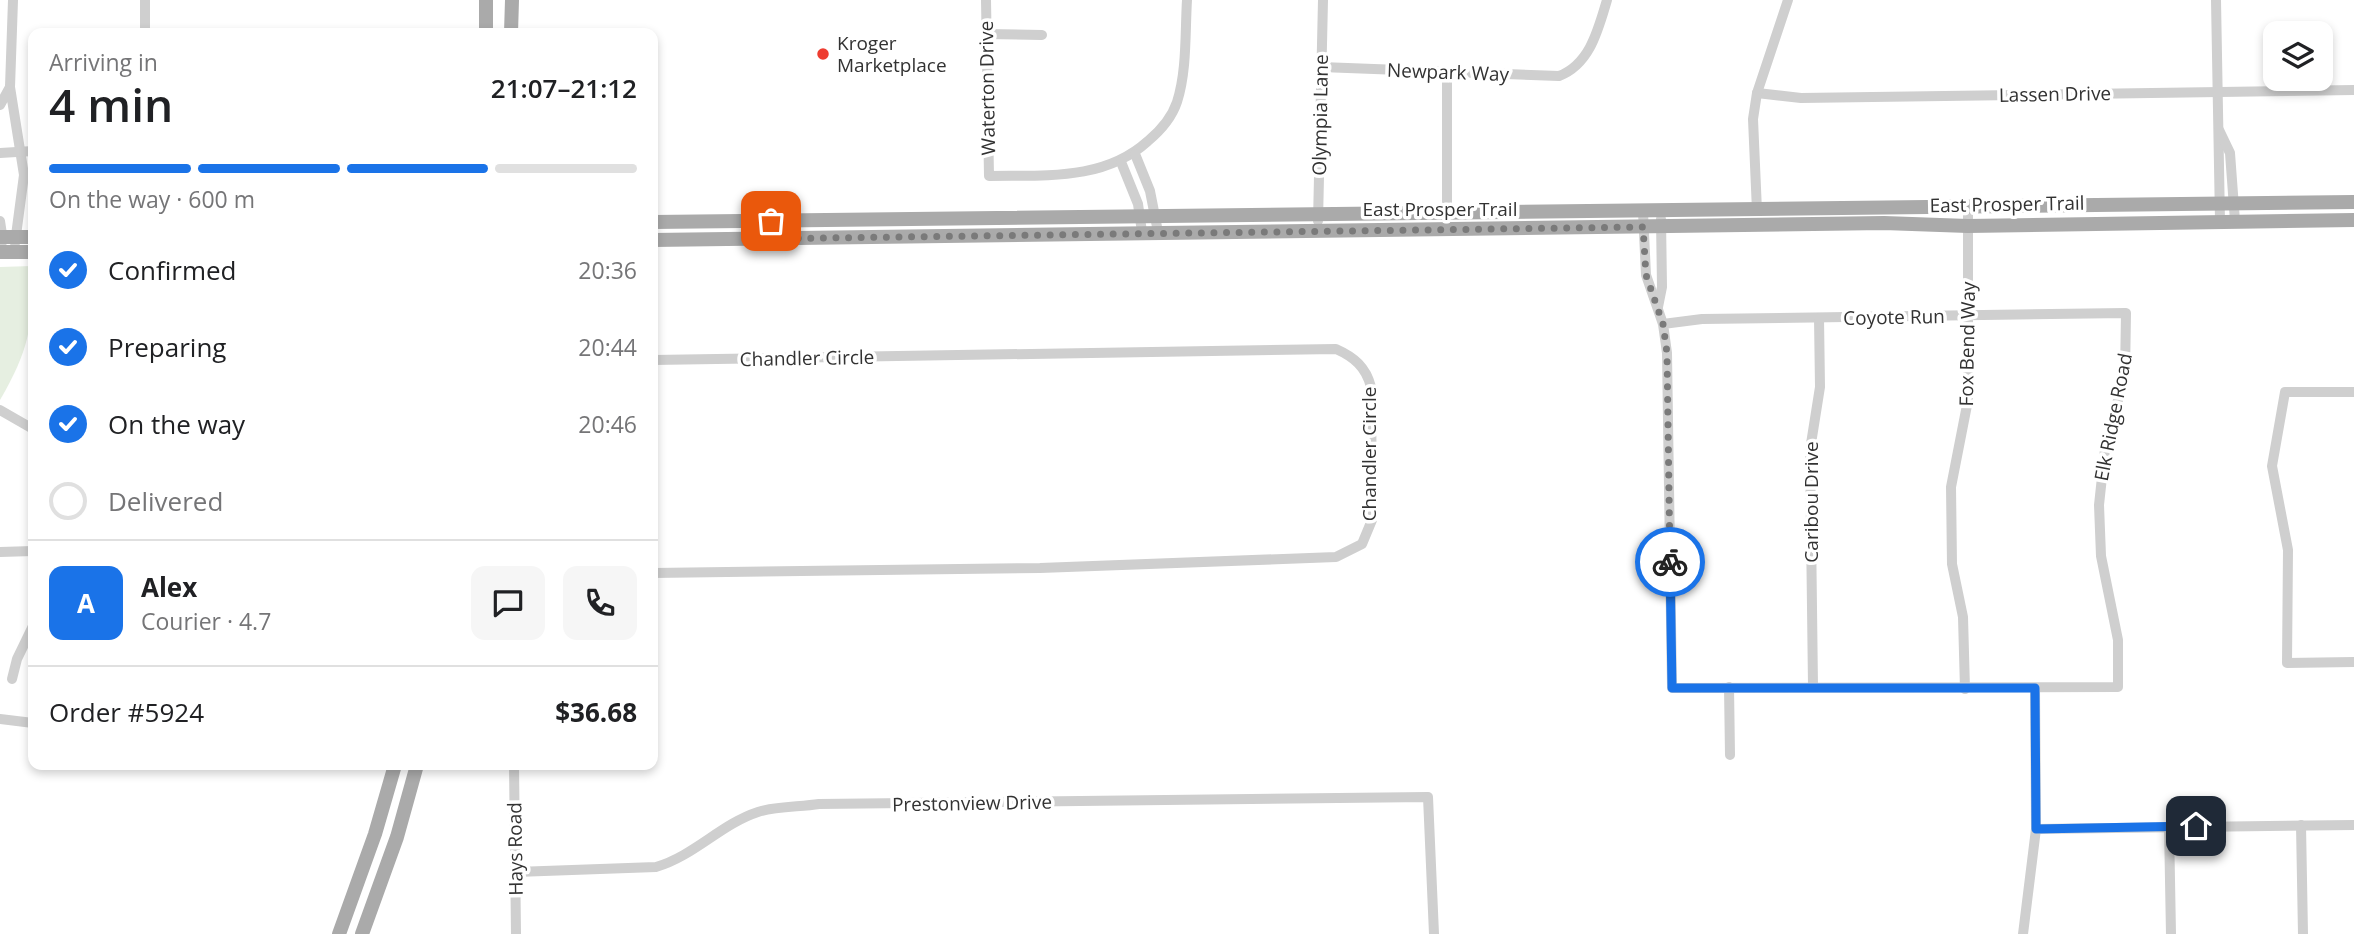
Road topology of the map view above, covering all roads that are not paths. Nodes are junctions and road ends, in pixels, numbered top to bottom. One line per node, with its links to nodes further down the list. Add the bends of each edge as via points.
1 (13, 0): 18 (street)
2 (145, 0): 11 (street)
3 (486, 0): 12 (main road)
4 (512, 0): 13 (main road)
5 (986, 0): 14 (street, Waterton Drive)
6 (1187, 0): 25 (street, via 1177,104 1160,131)
7 (1324, 0): 16 (street, Olympia Lane)
8 (1607, 0): 17 (street, Newpark Way, via 1597,32 1574,70 1559,76)
9 (1788, 0): 21 (street)
10 (2216, 0): 20 (street)
11 (145, 28)
12 (486, 28)
13 (511, 28)
14 (986, 34): 15 (street); 26 (street, Waterton Drive, via 989,176 1074,174)
15 (1042, 34)
16 (1321, 67): 17 (street, Newpark Way); 40 (street, Olympia Lane)
17 (1447, 72): 33 (street)
18 (9, 86): 22 (street); 23 (street)
19 (2354, 90): 20 (street, Lassen Drive)
20 (2216, 92): 21 (street, Lassen Drive, via 1801,98); 28 (street, via 2219,130 2230,153)
21 (1756, 93): 31 (street)
22 (0, 105)
23 (28, 152): 24 (street); 46 (street)
24 (0, 153)
25 (1135, 153): 26 (street); 34 (street, via 1145,173)
26 (1121, 162): 34 (street)
27 (2354, 202): 28 (main road, East Prosper Trail)
28 (2227, 203): 29 (main road, East Prosper Trail); 38 (street)
29 (1968, 207): 31 (main road, East Prosper Trail); 41 (street, Fox Bend Way)
30 (1661, 211): 31 (main road, East Prosper Trail); 32 (main road, East Prosper Trail); 43 (street)
31 (1756, 211)
32 (1643, 212): 33 (main road, East Prosper Trail); 42 (street)
33 (1447, 213): 40 (main road, East Prosper Trail)
34 (1147, 216): 37 (main road, East Prosper Trail); 40 (main road, East Prosper Trail); 44 (street); 45 (street)
35 (2354, 220): 38 (main road, East Prosper Trail)
36 (0, 221): 50 (street)
37 (750, 221): 39 (main road, East Prosper Trail); 48 (main road)
38 (2228, 221): 41 (main road, East Prosper Trail)
39 (658, 222)
40 (1318, 222): 42 (main road, East Prosper Trail); 45 (main road, East Prosper Trail)
41 (1968, 226): 43 (main road, East Prosper Trail, via 1884,223); 54 (street, Fox Bend Way)
42 (1643, 227): 43 (main road, East Prosper Trail); 52 (street, via 1646,275)
43 (1661, 228): 52 (street)
44 (1142, 232): 45 (main road, East Prosper Trail); 48 (main road, East Prosper Trail)
45 (1158, 232)
46 (18, 237): 47 (main road); 50 (main road)
47 (28, 237)
48 (749, 239): 49 (main road, East Prosper Trail)
49 (658, 240)
50 (3, 245): 51 (main road)
51 (28, 251)
52 (1658, 307): 56 (street)
53 (2126, 313): 54 (street, Coyote Run); 69 (street, Elk Ridge Road, via 2125,374 2105,449 2099,505 2101,556 2118,640 2118,687)
54 (1969, 315): 55 (street, Coyote Run); 70 (street, Fox Bend Way, via 1968,400 1951,487 1952,564 1963,617)
55 (1819, 318): 56 (street, Coyote Run); 67 (street, Caribou Drive, via 1820,387 1810,450)
56 (1663, 324): 68 (street, via 1672,688)
57 (658, 360): 63 (street, Chandler Circle, via 1336,349 1365,370 1371,387 1372,520 1362,544 1325,558 1040,568)
58 (2354, 391): 65 (street, via 2285,392 2272,466 2288,550 2287,663)
59 (0, 410): 60 (street)
60 (28, 426)
61 (28, 551): 62 (street)
62 (0, 552)
63 (658, 573)
64 (28, 636): 66 (street)
65 (2354, 662)
66 (12, 679)
67 (1812, 686): 68 (street); 70 (street)
68 (1729, 687): 73 (street)
69 (2035, 688): 70 (street); 80 (street)
70 (1965, 689)
71 (0, 719): 72 (street)
72 (28, 722)
73 (1730, 755)
74 (394, 770): 82 (main road)
75 (416, 770): 83 (main road)
76 (514, 770): 81 (street, Hays Road)
77 (2301, 825): 78 (street); 79 (street); 88 (street)
78 (2354, 825)
79 (2169, 827): 80 (street); 87 (street)
80 (2036, 829): 86 (street)
81 (516, 872): 84 (street, Hays Road); 85 (street, Prestonview Drive, via 656,867 676,861 759,811 819,804 1428,797)
82 (339, 934)
83 (362, 934)
84 (516, 934)
85 (1434, 934)
86 (2023, 934)
87 (2171, 934)
88 (2303, 934)

